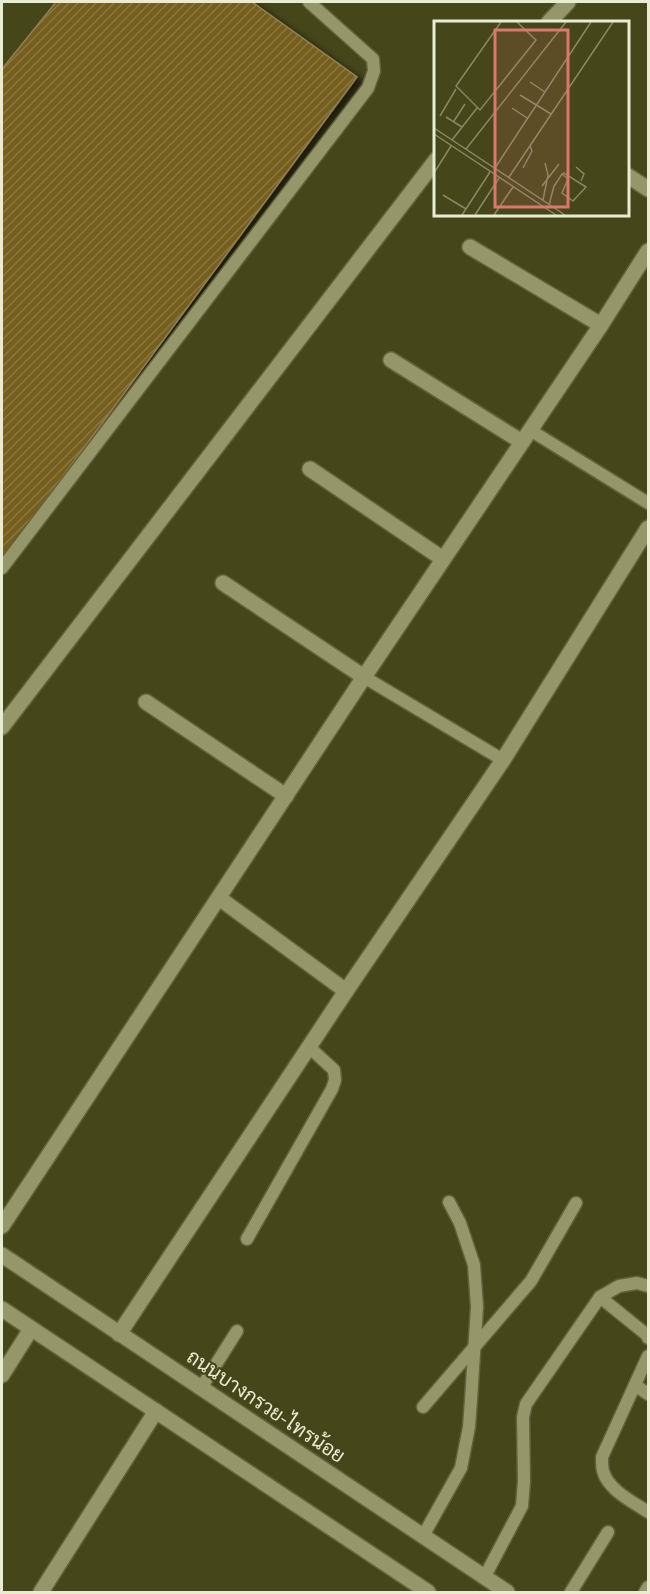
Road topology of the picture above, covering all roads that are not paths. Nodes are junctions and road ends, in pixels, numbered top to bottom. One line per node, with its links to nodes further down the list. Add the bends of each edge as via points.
1 (309, 2): 16 (lane, via 373,59 374,71 368,88)
2 (568, 2): 3 (street)
3 (550, 21)
4 (434, 161): 20 (street)
5 (629, 177): 6 (street)
6 (648, 189)
7 (470, 248): 9 (street)
8 (648, 251): 9 (street)
9 (601, 325): 11 (street)
10 (391, 360): 11 (street)
11 (526, 436): 13 (lane); 15 (street)
12 (310, 469): 15 (street)
13 (648, 503)
14 (648, 528): 21 (street)
15 (442, 559): 18 (street)
16 (2, 568)
17 (223, 583): 18 (street)
18 (364, 677): 21 (lane); 22 (street)
19 (146, 702): 22 (street)
20 (2, 727)
21 (503, 760): 24 (street)
22 (286, 796): 23 (street)
23 (219, 898): 24 (street); 28 (street)
24 (346, 991): 25 (street)
25 (309, 1047): 29 (lane, via 334,1070 335,1080); 36 (street)
26 (449, 1202): 38 (lane, via 474,1265)
27 (576, 1203): 38 (lane, via 531,1281)
28 (2, 1226)
29 (247, 1239)
30 (2, 1255): 36 (street, ถนนบางกรวย-ไทรน้อย)
31 (648, 1286): 32 (lane, via 619,1286)
32 (600, 1296): 37 (lane); 49 (lane, via 526,1404 522,1506)
33 (2, 1309): 34 (street)
34 (31, 1329): 40 (street); 45 (street)
35 (237, 1331): 42 (lane)
36 (119, 1334): 42 (street, ถนนบางกรวย-ไทรน้อย)
37 (648, 1338)
38 (474, 1347): 44 (lane); 48 (lane, via 469,1428 462,1468)
39 (648, 1356): 41 (lane)
40 (2, 1375)
41 (635, 1385): 43 (lane); 46 (lane, via 602,1457 602,1470 621,1494)
42 (201, 1388): 48 (street, ถนนบางกรวย-ไทรน้อย)
43 (648, 1394)
44 (423, 1407)
45 (156, 1411): 51 (street); 52 (street)
46 (648, 1512)
47 (608, 1532): 54 (lane)
48 (423, 1536): 49 (street, ถนนบางกรวย-ไทรน้อย)
49 (484, 1578): 53 (street, ถนนบางกรวย-ไทรน้อย)
50 (648, 1587): 55 (lane)
51 (41, 1593)
52 (428, 1593)
53 (507, 1593)
54 (571, 1593)
55 (645, 1593)

